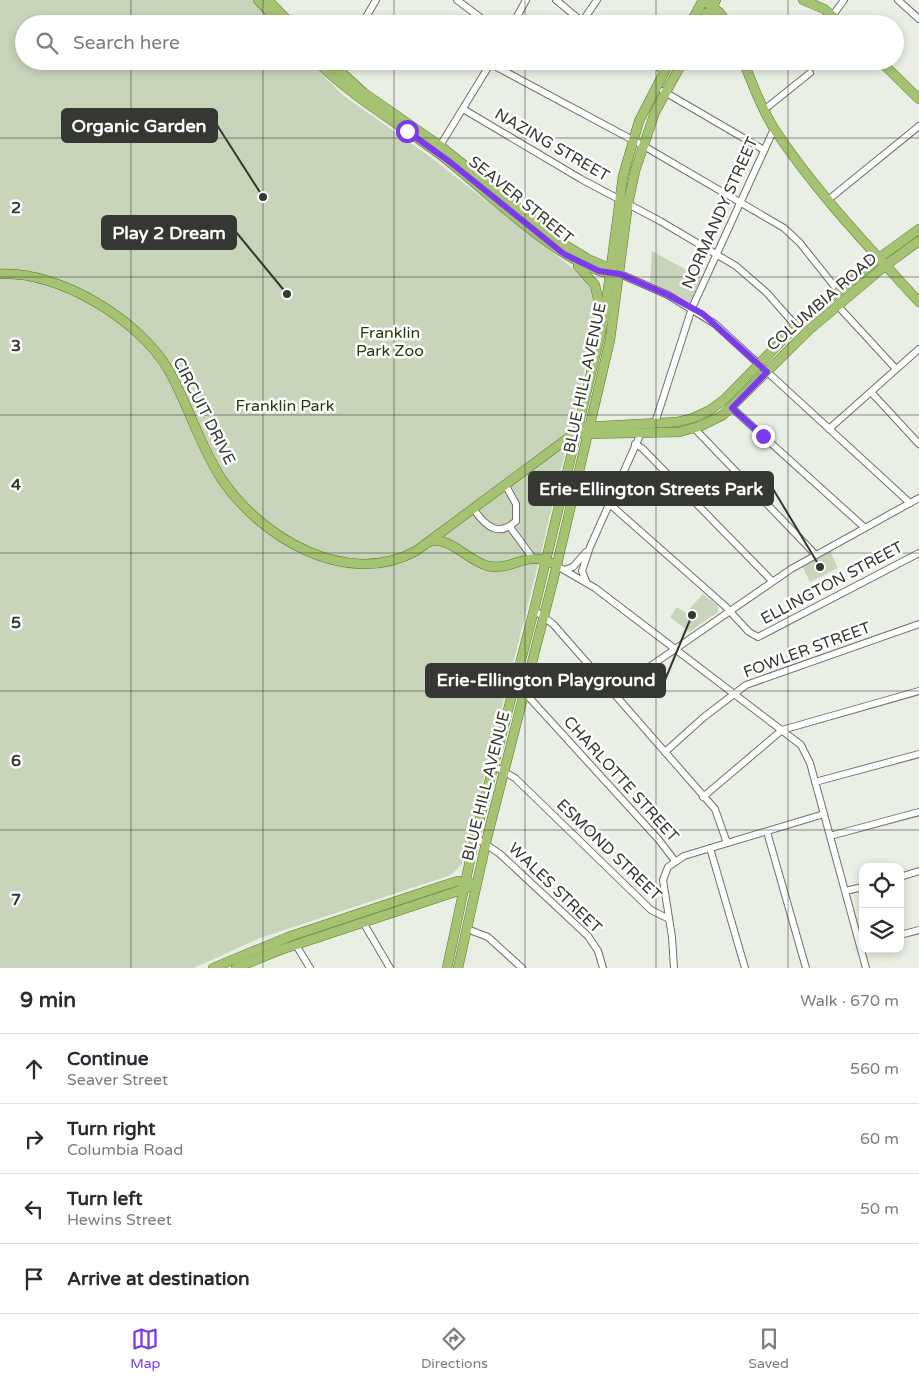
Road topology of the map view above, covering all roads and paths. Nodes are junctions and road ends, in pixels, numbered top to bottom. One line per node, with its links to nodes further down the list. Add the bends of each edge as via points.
1 (258, 0): 13 (main road)
2 (268, 0): 14 (main road)
3 (376, 0): 15 (street)
4 (457, 0): 16 (street)
5 (526, 0): 17 (street)
6 (556, 0): 18 (street)
7 (597, 0): 19 (street)
8 (803, 0): 21 (main road)
9 (844, 0): 21 (street)
10 (898, 0): 22 (street)
11 (702, 3): 12 (main road); 20 (main road)
12 (710, 12)
13 (272, 15)
14 (282, 15)
15 (367, 15)
16 (477, 15)
17 (518, 15)
18 (574, 15)
19 (589, 15)
20 (695, 15)
21 (833, 15)
22 (919, 19)
23 (338, 70): 40 (main road, SEAVER STREET)
24 (488, 70): 34 (street)
25 (505, 70): 38 (street)
26 (665, 70): 31 (main road, BLUE HILL AVENUE)
27 (678, 70): 32 (main road, BLUE HILL AVENUE)
28 (746, 70): 35 (main road)
29 (889, 70): 33 (main road)
30 (810, 73): 35 (street)
31 (656, 86): 32 (street); 38 (main road, BLUE HILL AVENUE)
32 (666, 92): 39 (main road, BLUE HILL AVENUE); 41 (street)
33 (919, 99)
34 (463, 109): 40 (street); 42 (street, NAZING STREET)
35 (764, 109): 37 (main road)
36 (919, 126): 43 (street)
37 (774, 129): 41 (street, NORMANDY STREET); 43 (main road)
38 (632, 140): 39 (street); 42 (main road, BLUE HILL AVENUE)
39 (642, 145): 44 (street); 45 (main road, BLUE HILL AVENUE)
40 (438, 148): 49 (main road, SEAVER STREET); 52 (main road, SEAVER STREET, via 554,237)
41 (764, 150): 44 (street, NORMANDY STREET)
42 (618, 199): 45 (street, NAZING STREET); 48 (main road, BLUE HILL AVENUE)
43 (828, 200): 51 (main road)
44 (740, 202): 50 (street, NORMANDY STREET); 57 (street, via 792,235)
45 (628, 204): 50 (street, NAZING STREET); 56 (main road, BLUE HILL AVENUE)
46 (919, 229): 51 (main road, COLUMBIA ROAD)
47 (919, 241): 53 (main road, COLUMBIA ROAD)
48 (613, 244): 52 (main road, via 605,256); 54 (main road, BLUE HILL AVENUE)
49 (564, 254): 54 (main road, SEAVER STREET, via 592,268); 62 (main road, via 588,274 595,285 601,307)
50 (717, 254): 60 (street, NORMANDY STREET); 61 (street, NAZING STREET, via 749,275)
51 (879, 258): 53 (main road); 57 (main road, COLUMBIA ROAD)
52 (588, 259): 54 (main road, SEAVER STREET)
53 (886, 265): 58 (main road); 59 (main road, COLUMBIA ROAD)
54 (610, 271): 56 (main road, SEAVER STREET); 62 (main road, BLUE HILL AVENUE)
55 (0, 274): 86 (main road, CIRCUIT DRIVE, via 31,276 77,292 118,318 144,340 167,368 221,478 248,511 283,537 322,557 357,564 400,557)
56 (620, 274): 60 (street, SEAVER STREET); 72 (main road, BLUE HILL AVENUE, via 614,322)
57 (839, 292): 61 (main road, COLUMBIA ROAD)
58 (919, 302)
59 (838, 306): 65 (street); 66 (main road, COLUMBIA ROAD)
60 (692, 308): 64 (street, SEAVER STREET, via 715,324); 69 (street, NORMANDY STREET)
61 (796, 326): 64 (main road, COLUMBIA ROAD)
62 (601, 331): 73 (main road, BLUE HILL AVENUE)
63 (919, 349): 65 (street)
64 (758, 364): 66 (street, SEAVER STREET); 69 (main road, COLUMBIA ROAD, via 710,410 687,420)
65 (896, 369): 67 (street)
66 (767, 372): 68 (main road, COLUMBIA ROAD); 71 (street, SEAVER STREET)
67 (871, 392): 71 (street); 75 (street)
68 (732, 408): 70 (main road, COLUMBIA ROAD); 85 (street)
69 (655, 423): 72 (main road, COLUMBIA ROAD)
70 (694, 428): 74 (main road, COLUMBIA ROAD); 90 (street)
71 (829, 429): 81 (street, SEAVER STREET)
72 (589, 430): 73 (main road, COLUMBIA ROAD); 74 (main road, COLUMBIA ROAD); 77 (main road, BLUE HILL AVENUE)
73 (577, 431): 78 (main road, COLUMBIA ROAD); 92 (main road, BLUE HILL AVENUE)
74 (641, 433): 76 (street)
75 (919, 444)
76 (634, 445): 80 (street); 95 (street, via 642,448)
77 (578, 477): 80 (street, ELLINGTON STREET); 93 (main road, BLUE HILL AVENUE)
78 (506, 486): 82 (main road, CIRCUIT DRIVE); 84 (street, via 518,508 516,521)
79 (919, 498): 81 (street)
80 (608, 503): 87 (street); 97 (street, ELLINGTON STREET)
81 (910, 503): 85 (street)
82 (474, 510): 83 (main road, CIRCUIT DRIVE); 84 (street, via 488,526 500,530)
83 (456, 522): 86 (main road, CIRCUIT DRIVE); 88 (main road, via 448,535)
84 (510, 527): 91 (street)
85 (865, 528): 90 (street)
86 (426, 543): 88 (main road, via 440,541)
87 (590, 547): 93 (street, via 573,567); 94 (street, via 582,573)
88 (456, 549): 91 (main road, via 474,561 495,566 512,565)
89 (919, 553): 97 (street, ELLINGTON STREET, via 758,637)
90 (815, 554): 95 (street)
91 (532, 557): 92 (main road)
92 (546, 560): 93 (main road); 96 (main road, BLUE HILL AVENUE)
93 (561, 568): 94 (street); 98 (main road, BLUE HILL AVENUE)
94 (586, 582): 100 (street)
95 (772, 582): 97 (street)
96 (534, 610): 98 (street); 108 (main road, BLUE HILL AVENUE)
97 (729, 610): 100 (street)
98 (545, 616): 102 (street); 103 (main road, BLUE HILL AVENUE)
99 (919, 624): 104 (street, FOWLER STREET, via 746,685)
100 (675, 648): 102 (street); 104 (street)
101 (919, 691): 105 (street)
102 (613, 692): 106 (street)
103 (525, 693): 109 (main road, BLUE HILL AVENUE); 120 (street, CHARLOTTE STREET)
104 (734, 693): 105 (street); 106 (street, FOWLER STREET)
105 (782, 730): 110 (street, via 806,752); 111 (street)
106 (665, 752): 111 (street)
107 (919, 754): 110 (street)
108 (494, 766): 109 (street, ESMOND STREET); 116 (main road, BLUE HILL AVENUE)
109 (504, 772): 118 (main road, BLUE HILL AVENUE); 127 (street, ESMOND STREET, via 515,778 651,910)
110 (815, 782): 113 (street)
111 (703, 797): 117 (street, via 718,814)
112 (919, 812): 115 (street)
113 (824, 814): 114 (street); 115 (street)
114 (766, 832): 117 (street); 146 (street)
115 (830, 836): 126 (street)
116 (475, 837): 118 (street, WALES STREET); 124 (main road, BLUE HILL AVENUE)
117 (727, 842): 119 (street)
118 (486, 844): 123 (main road, BLUE HILL AVENUE); 143 (street, WALES STREET, via 588,936 598,951)
119 (710, 848): 120 (street); 145 (street)
120 (675, 861): 127 (street, via 662,880)
121 (919, 871): 122 (street)
122 (904, 876)
123 (477, 885): 124 (main road); 129 (main road, BLUE HILL AVENUE)
124 (465, 886): 128 (main road); 131 (main road, via 458,881 438,886); 140 (main road, BLUE HILL AVENUE)
125 (859, 888): 126 (street)
126 (844, 891): 133 (street)
127 (669, 920): 144 (street, ESMOND STREET)
128 (363, 922): 134 (main road); 139 (street)
129 (467, 929): 141 (main road, BLUE HILL AVENUE); 142 (street, via 485,935)
130 (919, 930): 132 (street)
131 (296, 934): 134 (main road); 137 (main road)
132 (904, 934)
133 (859, 940)
134 (296, 945): 136 (main road); 138 (street)
135 (863, 953): 147 (street)
136 (239, 967)
137 (213, 968)
138 (310, 968)
139 (390, 968)
140 (447, 968)
141 (458, 968)
142 (522, 968)
143 (603, 968)
144 (674, 968)
145 (745, 968)
146 (806, 968)
147 (866, 968)

